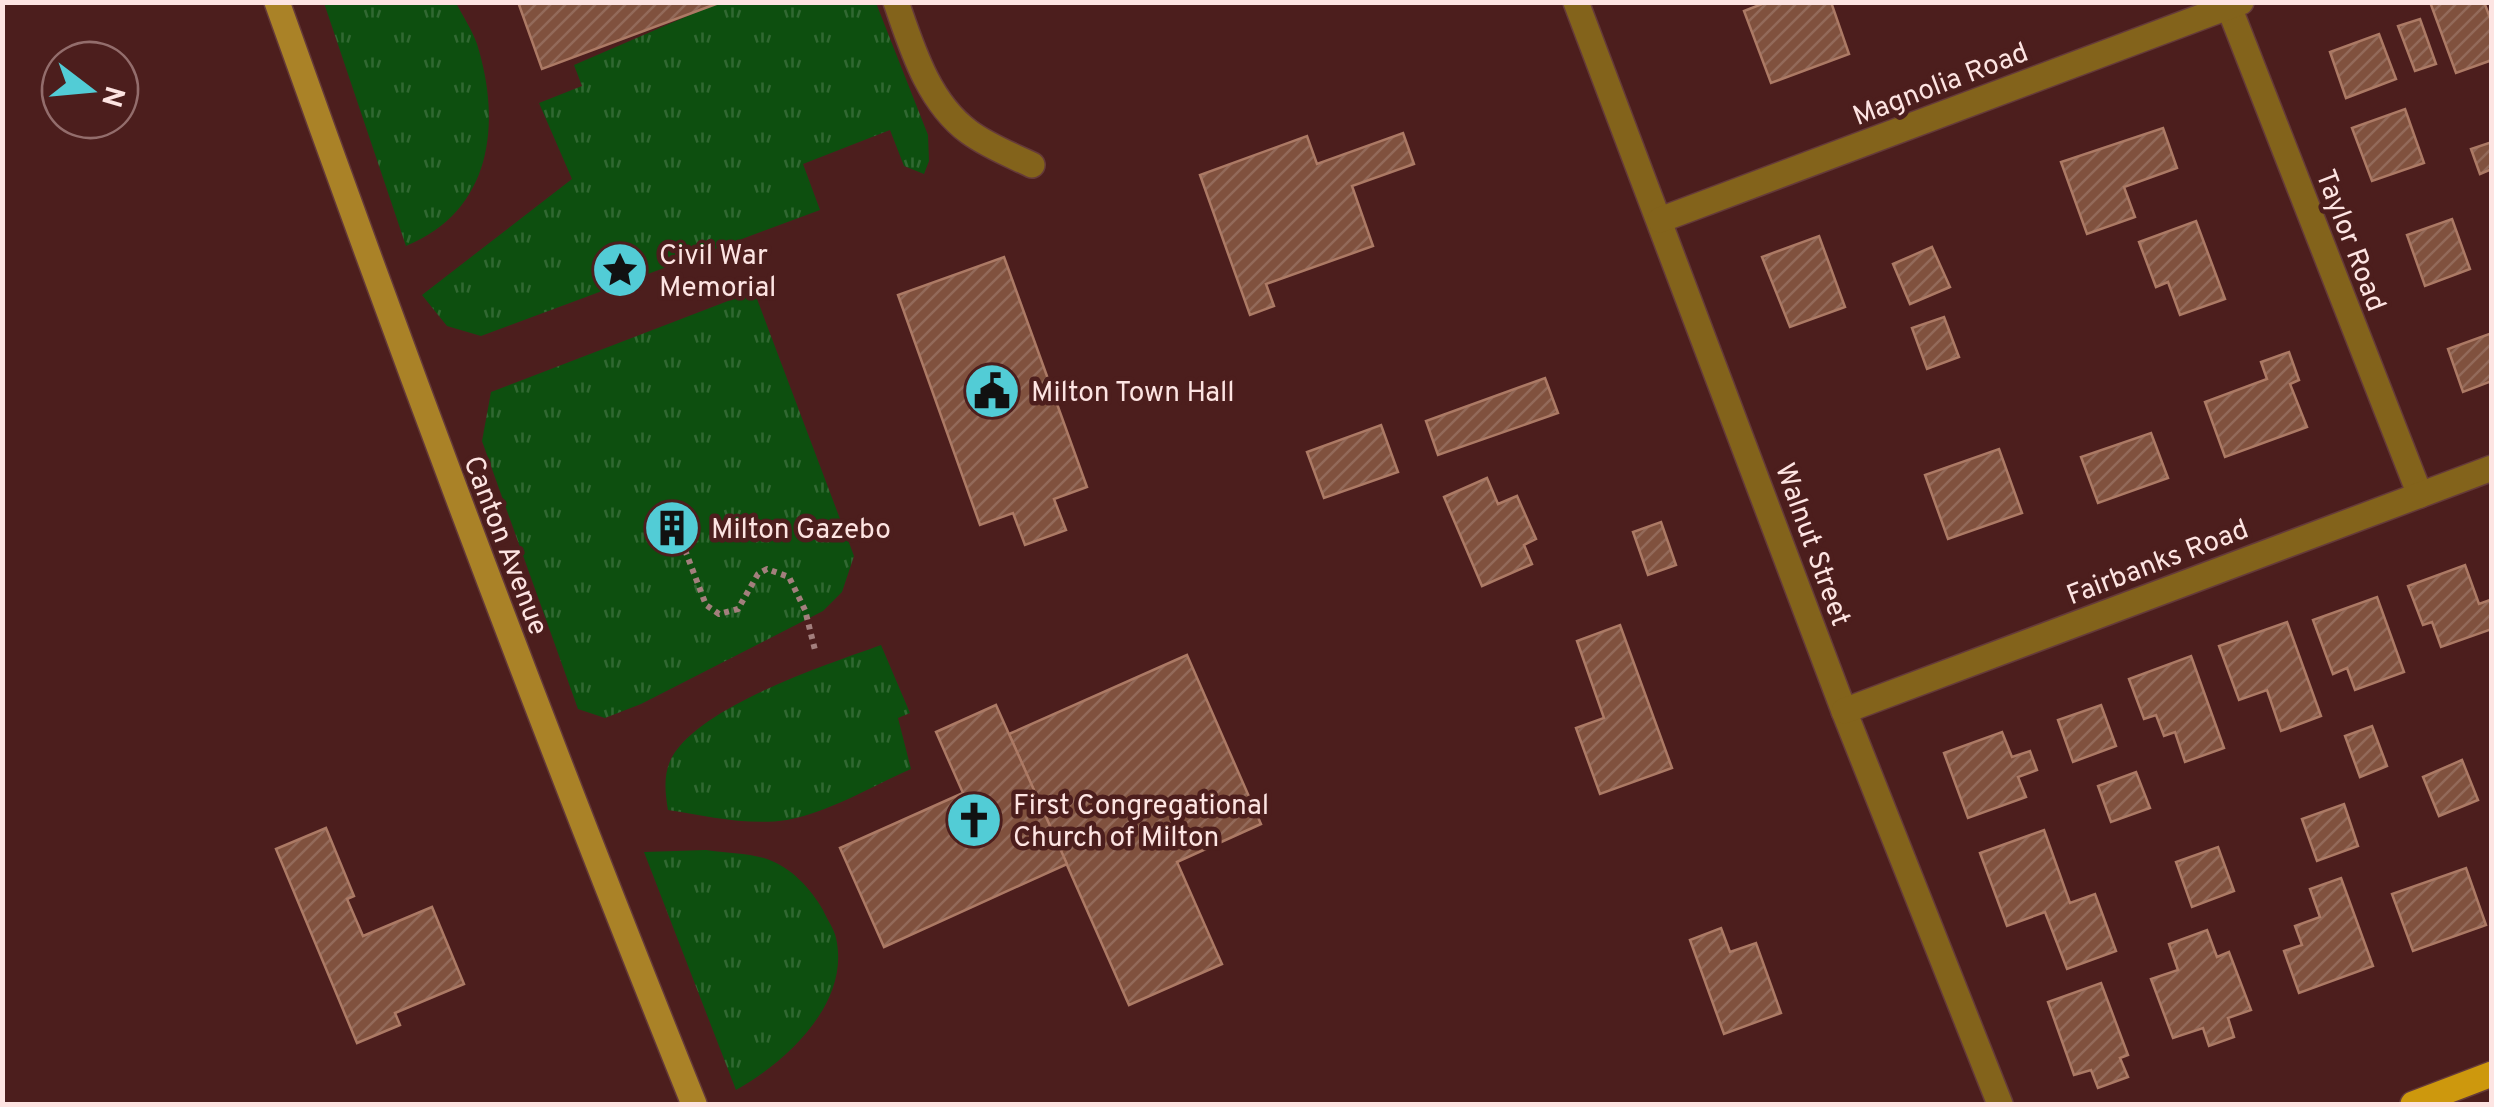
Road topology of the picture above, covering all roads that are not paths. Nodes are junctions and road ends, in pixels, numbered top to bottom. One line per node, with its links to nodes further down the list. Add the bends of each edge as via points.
1 (277, 2): 11 (main road, Canton Avenue, via 441,456)
2 (896, 2): 5 (street, via 921,66 952,118)
3 (1576, 2): 6 (street, Walnut Street)
4 (2235, 5): 6 (street, Magnolia Road); 8 (street, Taylor Road)
5 (1032, 164)
6 (1660, 220): 9 (street, Walnut Street)
7 (2492, 468): 8 (street, Fairbanks Road)
8 (2420, 494): 9 (street, Fairbanks Road)
9 (1844, 711): 12 (street, Walnut Street)
10 (2492, 1074): 13 (main road)
11 (694, 1104)
12 (2000, 1104)
13 (2413, 1104)

